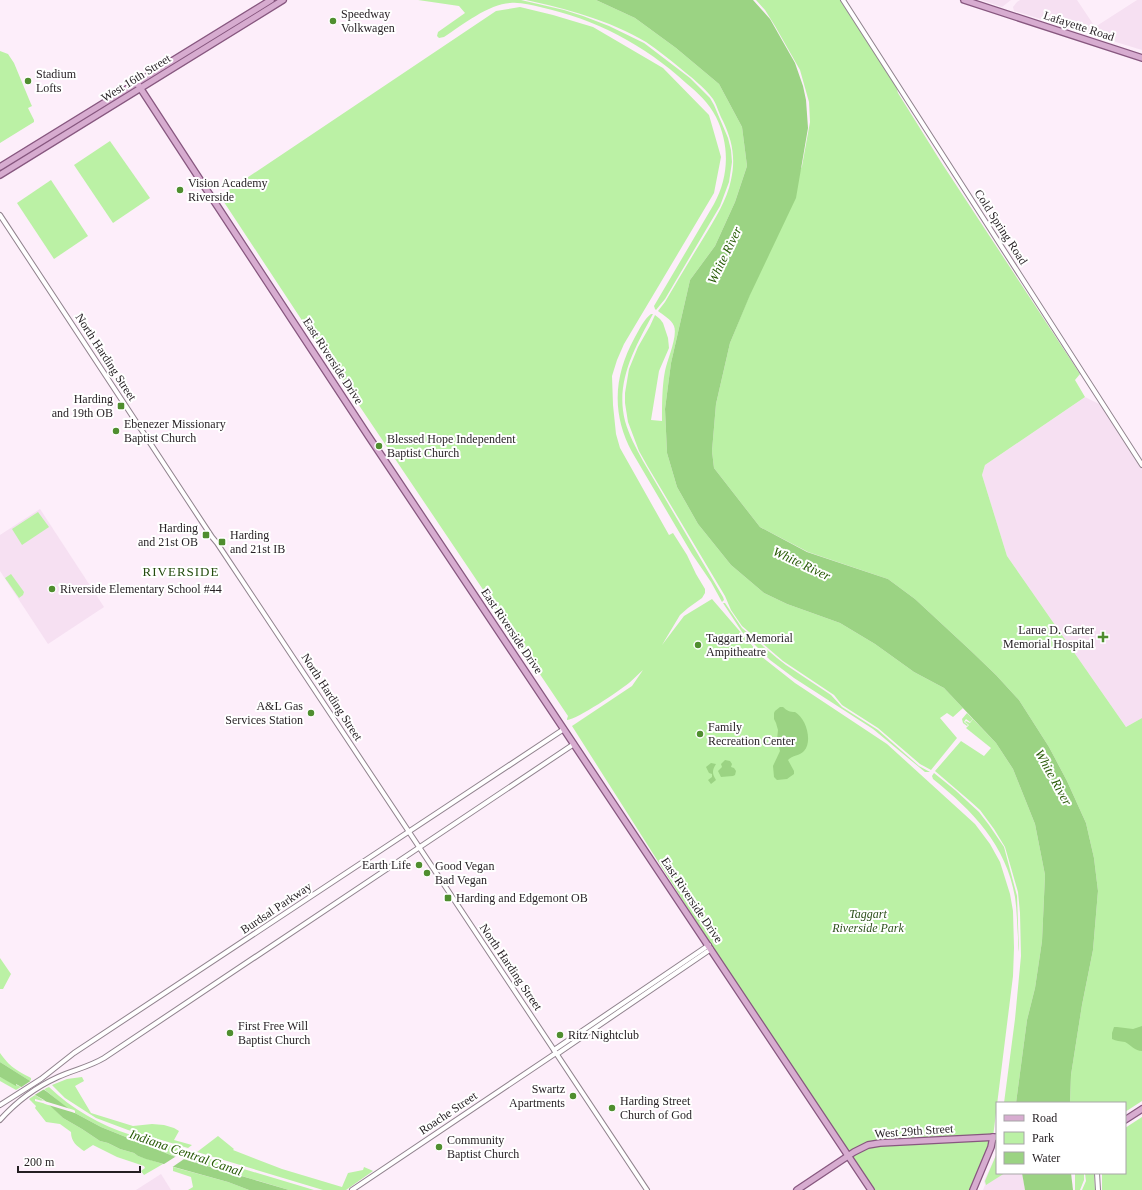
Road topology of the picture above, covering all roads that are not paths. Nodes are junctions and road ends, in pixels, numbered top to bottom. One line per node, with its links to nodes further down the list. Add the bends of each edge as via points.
1 (271, 0): 6 (main road, West 16th Street)
2 (283, 0): 7 (main road, West 16th Street)
3 (843, 0): 11 (street, Cold Spring Road)
4 (964, 0): 5 (main road, Lafayette Road)
5 (1142, 58)
6 (137, 83): 7 (main road, East Riverside Drive); 8 (main road, West 16th Street)
7 (140, 88): 9 (main road, West 16th Street); 12 (main road, East Riverside Drive)
8 (0, 167)
9 (0, 175)
10 (0, 215): 14 (street, North Harding Street)
11 (1142, 465)
12 (564, 729): 13 (main road, East Riverside Drive); 14 (street, Burdsal Parkway)
13 (574, 744): 15 (street); 16 (main road, East Riverside Drive)
14 (409, 831): 15 (street, North Harding Street); 18 (street, Burdsal Parkway)
15 (419, 847): 17 (street, North Harding Street); 21 (street, via 104,1058 44,1084 13,1106)
16 (710, 947): 17 (street, Roache Street); 23 (main road, East Riverside Drive)
17 (555, 1052): 25 (street, Roache Street); 26 (street, North Harding Street)
18 (0, 1105)
19 (1142, 1109): 20 (main road)
20 (1126, 1119)
21 (0, 1120)
22 (995, 1137): 23 (main road, West 29th Street, via 880,1143 868,1145); 29 (main road)
23 (848, 1155): 27 (main road, West 29th Street); 28 (main road, East Riverside Drive)
24 (1097, 1174): 30 (street)
25 (352, 1190)
26 (647, 1190)
27 (797, 1190)
28 (871, 1190)
29 (973, 1190)
30 (1098, 1190)

